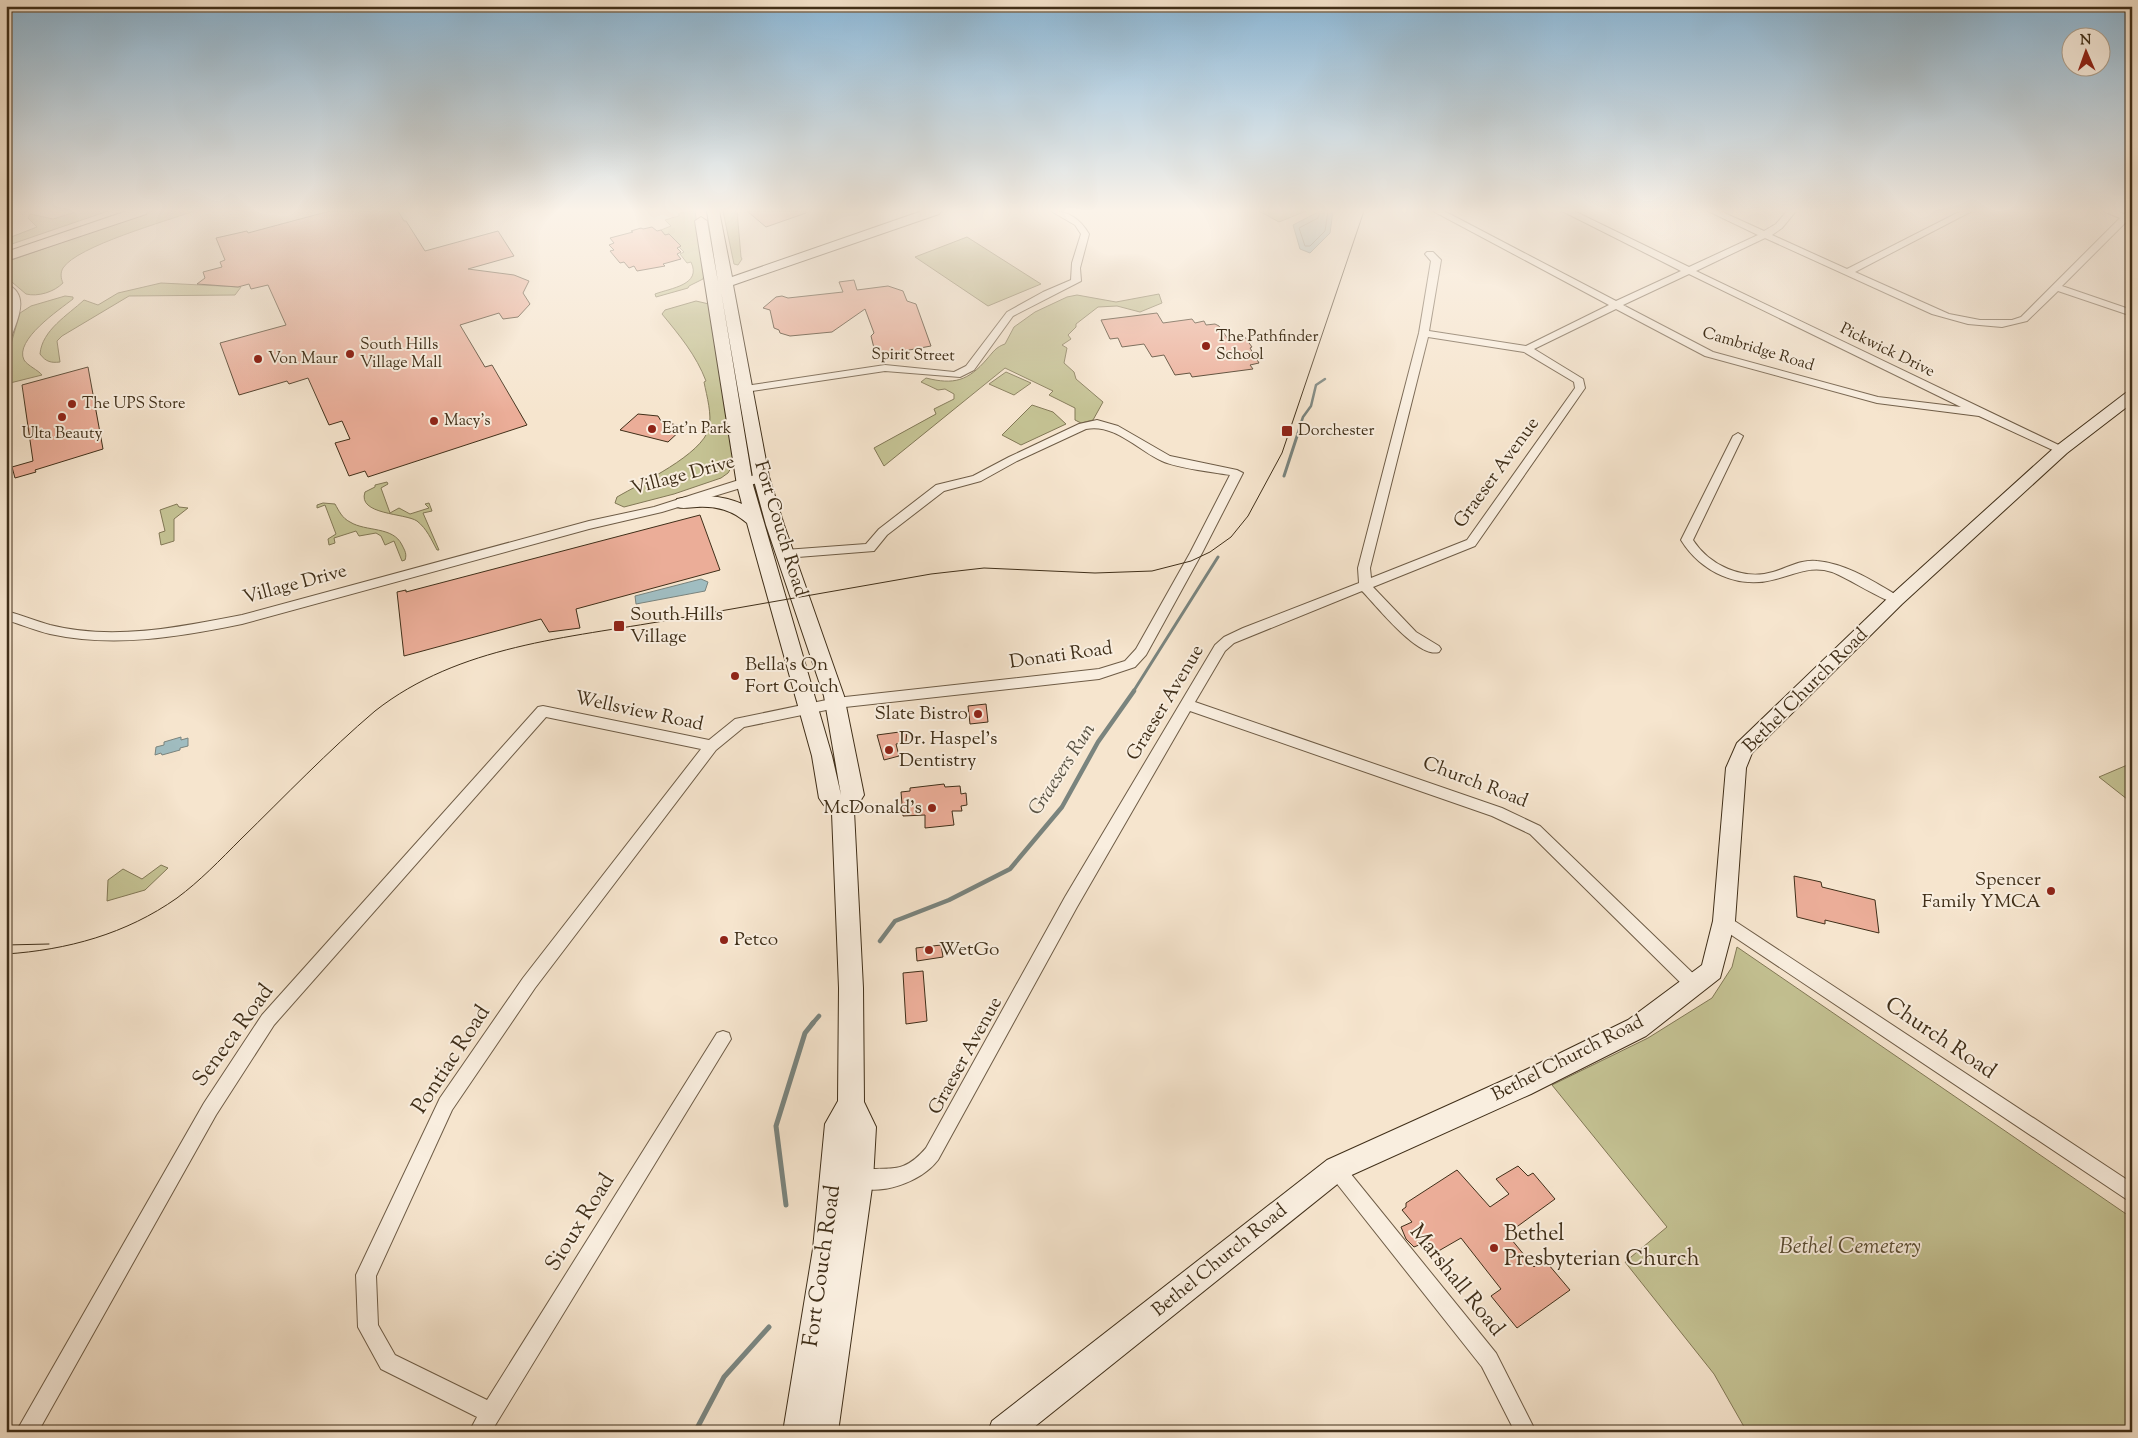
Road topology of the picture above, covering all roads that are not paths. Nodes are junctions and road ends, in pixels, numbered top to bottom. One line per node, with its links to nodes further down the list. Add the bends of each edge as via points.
1 (715, 278): 11 (street, Fort Couch Road)
2 (717, 278): 11 (street, Fort Couch Road)
3 (740, 278): 11 (street)
4 (1075, 278): 19 (street, Spirit Street, via 1076,281 1010,314 970,368 956,375 900,368 877,369)
5 (1433, 278): 16 (street)
6 (1564, 278): 14 (street, Cambridge Road)
7 (1671, 278): 14 (street)
8 (1705, 278): 21 (street, Pickwick Drive)
9 (1861, 278): 13 (street, via 1935,312 1988,324 2016,322 2024,318)
10 (2064, 278): 13 (street)
11 (717, 286): 19 (street, Fort Couch Road); 24 (street, Fort Couch Road)
12 (6, 287): 17 (street, via 15,296 16,303)
13 (2056, 287): 15 (street)
14 (1614, 306): 18 (street); 21 (street, Cambridge Road, via 1709,354 1877,400)
15 (2132, 314)
16 (1424, 333): 18 (street, Graeser Avenue); 29 (street, via 1364,568)
17 (6, 338)
18 (1527, 349): 29 (street, Graeser Avenue, via 1578,381 1580,388 1471,543)
19 (745, 389): 24 (street, Fort Couch Road)
20 (2132, 395): 23 (street, Bethel Church Road)
21 (1981, 413): 23 (street, Pickwick Drive)
22 (1738, 436): 30 (street, via 1687,540 1692,550 1719,570 1754,578 1770,577 1801,566 1829,567)
23 (2061, 450): 30 (street, Bethel Church Road)
24 (750, 480): 25 (street, Village Drive); 26 (street, Fort Couch Road); 27 (street, Village Drive, via 640,506); 28 (street, Fort Couch Road)
25 (683, 503): 26 (street, via 705,500 724,503 743,510); 27 (street, Village Drive)
26 (755, 521): 35 (street, Fort Couch Road)
27 (589, 525): 31 (street, Village Drive, via 194,629 151,634 70,633 41,627)
28 (785, 554): 33 (street, Fort Couch Road); 33 (street, Donati Road, via 870,548 883,532 940,488 977,479 1074,430 1098,423 1114,428 1167,458 1237,473 1150,638 1130,664 1099,674)
29 (1365, 586): 32 (street, via 1411,635); 34 (street, Graeser Avenue, via 1229,640 1220,648)
30 (1896, 600): 39 (street, Bethel Church Road, via 1744,749 1736,768)
31 (6, 614)
32 (1434, 649)
33 (836, 703): 35 (street, Donati Road); 38 (street, Fort Couch Road, via 854,795)
34 (1187, 705): 40 (street, Church Road, via 1497,812 1535,830); 44 (street, Graeser Avenue, via 1071,902 926,1163 898,1179)
35 (809, 708): 37 (street, Wellsview Road, via 740,723); 38 (street, Fort Couch Road, via 830,798)
36 (543, 711): 37 (street, Wellsview Road); 48 (street, Seneca Road, via 268,1020 210,1109)
37 (711, 746): 46 (street, Pontiac Road, via 529,983 446,1104 366,1275 368,1327 388,1362)
38 (843, 810): 42 (street, Fort Couch Road, via 851,979)
39 (1724, 921): 40 (street, Bethel Church Road, via 1712,971); 45 (street, Church Road)
40 (1695, 986): 43 (street, Bethel Church Road, via 1637,1028 1522,1085)
41 (723, 1039): 46 (street, Sioux Road)
42 (851, 1104): 44 (street, Fort Couch Road, via 863,1127); 47 (street, Fort Couch Road, via 838,1124)
43 (1336, 1169): 50 (street, Bethel Church Road); 51 (street, Marshall Road, via 1489,1360)
44 (860, 1180): 47 (street, Fort Couch Road)
45 (2132, 1194)
46 (491, 1412): 49 (street, Sioux Road)
47 (817, 1431)
48 (26, 1432)
49 (479, 1432)
50 (1003, 1432)
51 (1526, 1432)

